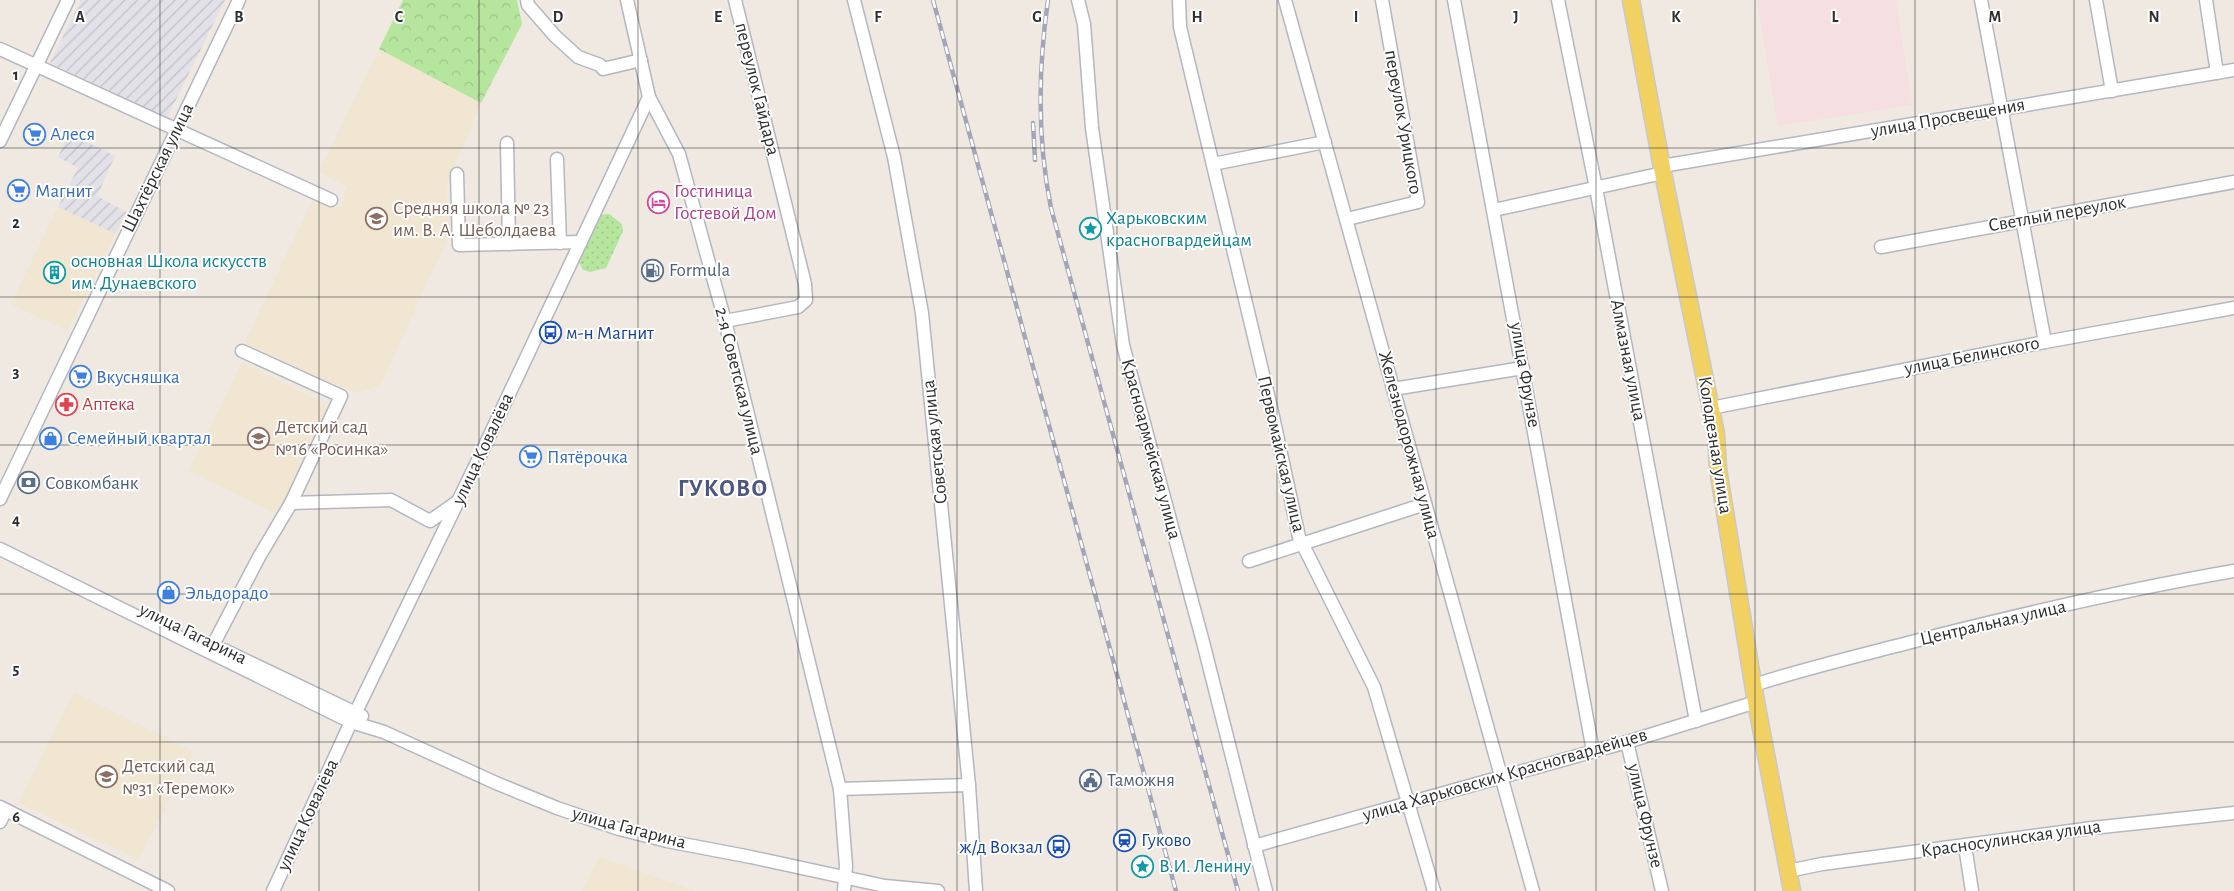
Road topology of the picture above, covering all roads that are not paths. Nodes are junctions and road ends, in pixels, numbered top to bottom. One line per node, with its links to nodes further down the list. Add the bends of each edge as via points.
1 (68, 0): 19 (street)
2 (239, 0): 25 (street, Шахтёрская улица)
3 (527, 0): 18 (street, via 555,36 578,57 600,65 602,69)
4 (627, 0): 18 (street)
5 (735, 0): 44 (street, переулок Гайдара, via 805,284 806,300 798,307)
6 (854, 0): 67 (street, Советская улица, via 894,157 922,313)
7 (1078, 0): 73 (street, Красноармейская улица, via 1084,24 1092,128 1123,345)
8 (1179, 0): 30 (street, Первомайская улица, via 1180,27)
9 (1285, 0): 27 (street, Железнодорожная улица)
10 (1382, 0): 37 (street, переулок Урицкого, via 1418,202)
11 (1454, 0): 36 (street, улица Фрунзе)
12 (1558, 0): 34 (street, Алмазная улица)
13 (1632, 0): 31 (main road, Колодезная улица)
14 (1981, 0): 24 (street)
15 (2096, 0): 22 (street)
16 (2206, 0): 21 (street)
17 (0, 49): 19 (street)
18 (641, 60): 23 (street)
19 (36, 66): 25 (street); 26 (street)
20 (2234, 70): 21 (street, улица Просвещения)
21 (2217, 73): 22 (street, улица Просвещения)
22 (2112, 90): 24 (street, улица Просвещения)
23 (649, 97): 39 (street, улица Ковалёва); 44 (street, 2-я Советская улица, via 679,154)
24 (2000, 110): 31 (street, улица Просвещения); 38 (street)
25 (176, 131): 35 (street); 50 (street, Шахтёрская улица)
26 (0, 141)
27 (1325, 142): 30 (street); 37 (street, Железнодорожная улица)
28 (507, 143): 41 (street)
29 (557, 159): 40 (street)
30 (1213, 164): 55 (street, Первомайская улица)
31 (1662, 170): 34 (street, улица Просвещения); 49 (main road, Колодезная улица)
32 (457, 174): 41 (street, via 458,245)
33 (2234, 182): 38 (street, Светлый переулок)
34 (1596, 188): 36 (street, улица Просвещения); 63 (street, Алмазная улица)
35 (331, 200)
36 (1494, 210): 47 (street, улица Фрунзе)
37 (1347, 218): 48 (street, Железнодорожная улица)
38 (2021, 221): 42 (street, Светлый переулок); 45 (street)
39 (581, 242): 40 (street); 51 (street, улица Ковалёва)
40 (560, 243): 41 (street)
41 (509, 244)
42 (1881, 247)
43 (2234, 308): 45 (street, улица Белинского)
44 (725, 320): 68 (street, 2-я Советская улица)
45 (2045, 342): 49 (street, улица Белинского)
46 (242, 351): 52 (street, via 341,396)
47 (1523, 368): 48 (street); 65 (street, улица Фрунзе)
48 (1393, 389): 53 (street, Железнодорожная улица)
49 (1711, 408): 60 (main road, Колодезная улица)
50 (0, 499)
51 (459, 501): 52 (street, via 430,521 391,500); 62 (street, улица Ковалёва)
52 (291, 503): 59 (street, via 258,557)
53 (1425, 504): 55 (street); 66 (street, Железнодорожная улица)
54 (0, 540): 59 (street, улица Гагарина)
55 (1303, 544): 57 (street); 69 (street, Первомайская улица, via 1374,687)
56 (0, 549): 62 (street, улица Гагарина)
57 (1249, 561)
58 (2234, 571): 60 (street, Центральная улица, via 1994,621)
59 (213, 645): 62 (street, улица Гагарина)
60 (1754, 685): 61 (main road, Колодезная улица)
61 (1756, 702): 63 (street, улица Харьковских Красногвардейцев); 75 (main road, Колодезная улица)
62 (353, 717): 76 (street, улица Гагарина, via 557,808 666,841); 79 (street, улица Ковалёва)
63 (1696, 721): 64 (street, улица Харьковских Красногвардейцев)
64 (1627, 742): 65 (street, улица Харьковских Красногвардейцев); 86 (street, улица Фрунзе)
65 (1594, 751): 66 (street, улица Харьковских Красногвардейцев)
66 (1501, 778): 69 (street, улица Харьковских Красногвардейцев); 85 (street, Железнодорожная улица)
67 (969, 785): 68 (street); 82 (street, Советская улица)
68 (840, 789): 76 (street, 2-я Советская улица)
69 (1408, 802): 73 (street, улица Харьковских Красногвардейцев); 84 (street, Первомайская улица)
70 (3, 808): 72 (street); 78 (street)
71 (2234, 812): 74 (street, Красносулинская улица)
72 (0, 822)
73 (1254, 846): 83 (street, Красноармейская улица)
74 (1965, 846): 75 (street, Красносулинская улица); 88 (street)
75 (1788, 871): 87 (main road, Колодезная улица)
76 (845, 878): 77 (street, улица Гагарина); 80 (street, 2-я Советская улица)
77 (882, 889): 81 (street, улица Гагарина)
78 (168, 891)
79 (274, 891)
80 (844, 891)
81 (938, 891)
82 (976, 891)
83 (1266, 891)
84 (1434, 891)
85 (1533, 891)
86 (1662, 891)
87 (1792, 891)
88 (1972, 891)

